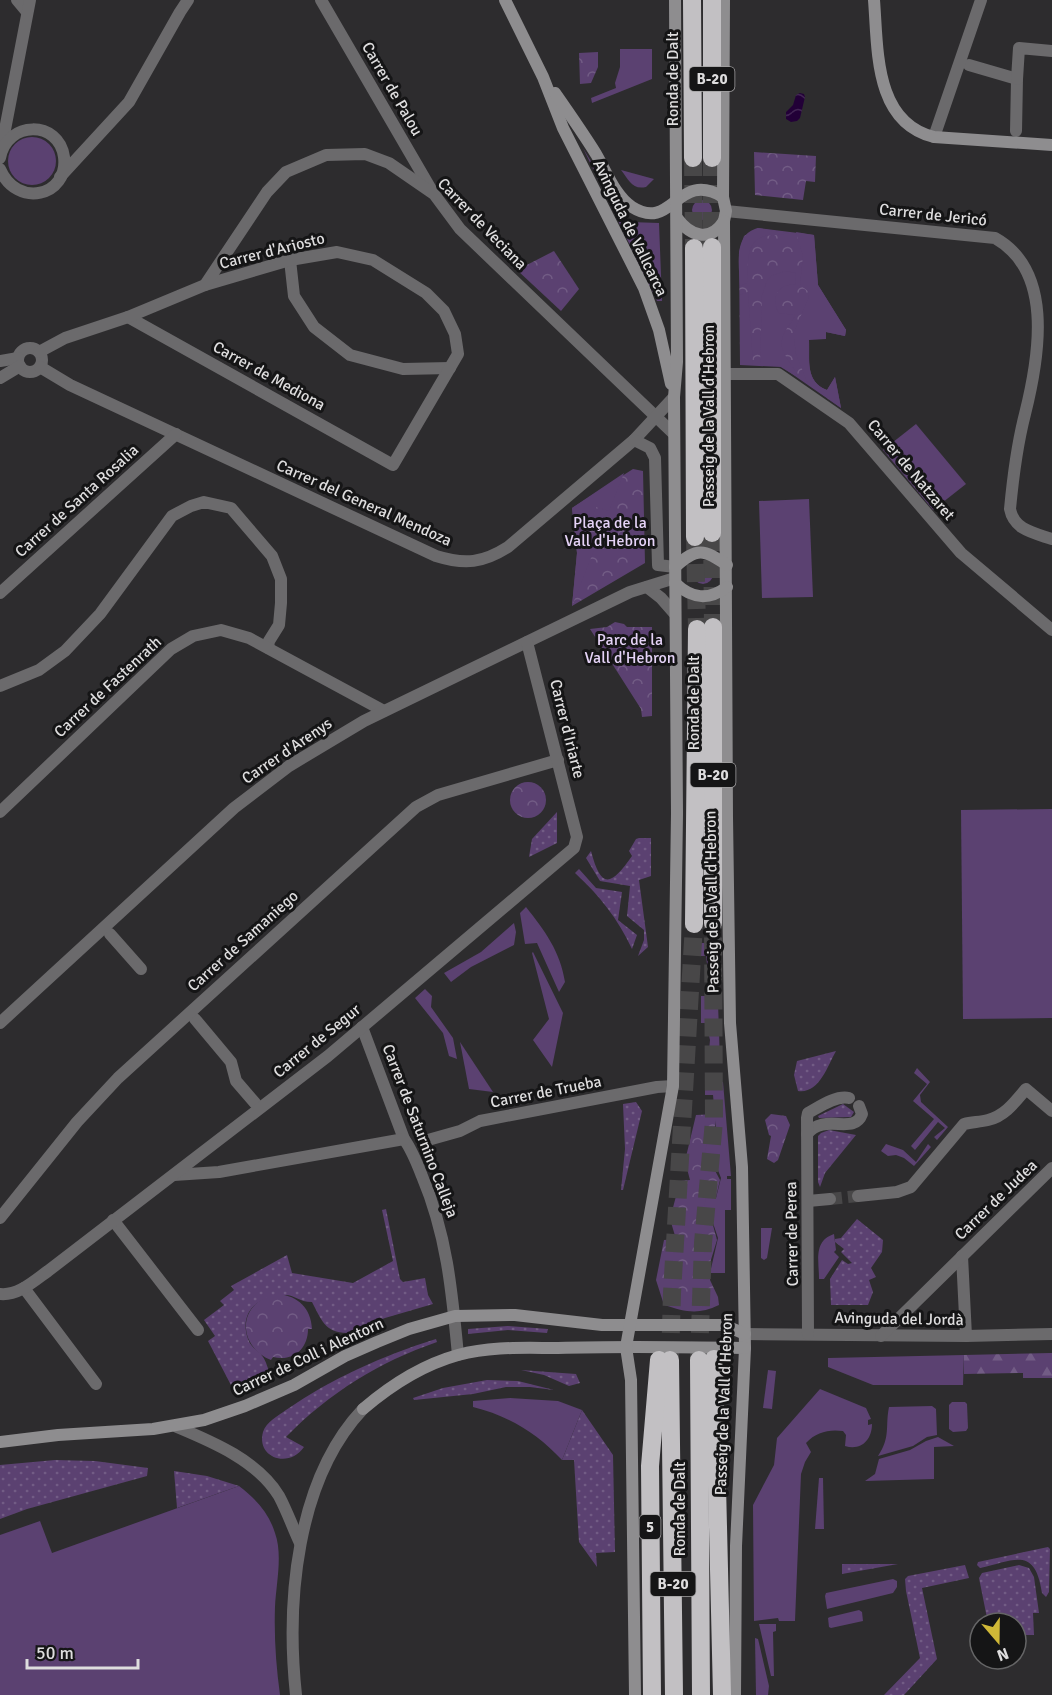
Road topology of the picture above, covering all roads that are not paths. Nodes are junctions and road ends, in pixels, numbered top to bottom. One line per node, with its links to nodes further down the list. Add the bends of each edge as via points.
1 (17, 0): 11 (street)
2 (188, 0): 23 (street, via 129,102)
3 (321, 0): 24 (street, Carrer de Palou)
4 (505, 0): 14 (street, Avinguda de Vallcarca)
5 (675, 0): 26 (street, Passeig de la Vall d'Hebron)
6 (692, 0): 20 (highway, Ronda de Dalt / B-20)
7 (712, 0): 21 (highway, B-20)
8 (724, 0): 25 (street, Passeig de la Vall d'Hebron)
9 (874, 0): 17 (street, via 878,56 887,97 910,128)
10 (981, 0): 17 (street)
11 (28, 6): 19 (street)
12 (1052, 51): 15 (street, via 1019,48)
13 (969, 65): 15 (street)
14 (543, 77): 26 (street, Avinguda de Vallcarca, via 627,203 643,212 653,212); 43 (street, Avinguda de Vallcarca, via 563,128 653,312)
15 (1017, 79): 16 (street)
16 (1016, 131)
17 (934, 137): 18 (street)
18 (1052, 145)
19 (1, 155): 23 (street, via 9,139 18,132 39,130 61,147 64,167)
20 (693, 158)
21 (712, 158)
22 (0, 169): 23 (street, via 13,188 33,194 44,192)
23 (60, 177)
24 (434, 195): 33 (street, Carrer de Veciana, via 389,163 365,154 326,155 306,162 286,172 267,192); 44 (street, Carrer de Veciana, via 460,229)
25 (723, 197): 26 (street, via 700,189); 27 (street, Passeig de la Vall d'Hebron)
26 (676, 202): 28 (street, Passeig de la Vall d'Hebron)
27 (725, 216): 28 (street, via 720,227 702,234 691,233); 32 (street, Carrer de Jericó, via 995,238 1016,247); 41 (street, Passeig de la Vall d'Hebron)
28 (677, 218): 43 (street, Passeig de la Vall d'Hebron)
29 (712, 247): 30 (highway, via 704,535)
30 (694, 248)
31 (290, 260): 33 (street, Carrer d'Ariosto); 40 (street, via 294,296 314,327 350,355 403,369); 40 (street, Carrer d'Ariosto, via 337,252 373,260 426,293 444,311 456,334 458,354)
32 (1036, 264)
33 (205, 285): 34 (street)
34 (128, 317): 36 (street, via 65,338); 48 (street, Carrer de Mediona)
35 (1050, 326): 49 (street, via 1021,429 1010,509 1019,526)
36 (39, 352): 38 (street, via 25,349); 39 (street)
37 (0, 361): 38 (street)
38 (19, 362): 39 (street, via 30,372); 42 (street)
39 (40, 367): 45 (street, Carrer del General Mendoza)
40 (450, 368): 48 (street, Carrer d'Ariosto)
41 (725, 374): 50 (street, Passeig de la Vall d'Hebron); 57 (street, Carrer de Natzaret, via 778,374 849,423 946,537)
42 (0, 378)
43 (674, 397): 44 (street, Carrer del General Mendoza); 46 (street, Passeig de la Vall d'Hebron)
44 (656, 416): 46 (street, Carrer de Veciana); 47 (street, Carrer del General Mendoza)
45 (176, 434): 47 (street, Carrer del General Mendoza, via 454,562 493,557 508,547); 55 (street, Carrer de Santa Rosalia)
46 (674, 434): 52 (street, Passeig de la Vall d'Hebron)
47 (634, 440): 51 (street, via 650,448 655,458)
48 (393, 465)
49 (1052, 539)
50 (727, 565): 52 (street, via 709,553 692,554); 54 (street, Passeig de la Vall d'Hebron)
51 (658, 566): 52 (street); 53 (street)
52 (675, 576): 53 (street, Carrer d'Arenys); 54 (street, via 693,596 710,596); 56 (street, Passeig de la Vall d'Hebron)
53 (647, 587): 56 (street); 58 (street, Carrer d'Arenys)
54 (727, 587): 91 (street, Passeig de la Vall d'Hebron, via 730,1023 742,1167)
55 (0, 593)
56 (675, 614): 72 (street, Passeig de la Vall d'Hebron)
57 (1052, 630)
58 (527, 642): 61 (street, Carrer d'Arenys); 62 (street, Carrer d'Iriarte)
59 (268, 648): 60 (street, via 279,625 281,603 280,579 272,556 231,508 204,502 172,516 100,614 65,651 39,670); 61 (street, Carrer de Fastenrath); 63 (street, Carrer de Fastenrath, via 221,630 193,636 171,649)
60 (0, 686)
61 (384, 711): 70 (street, Carrer d'Arenys, via 288,765 234,808)
62 (558, 760): 64 (street, Carrer d'Iriarte); 83 (street, Carrer de Samaniego, via 438,795 416,807 118,1078 76,1122)
63 (0, 812)
64 (574, 824): 71 (street, Carrer de Segur, via 574,848)
65 (713, 923): 66 (highway, Ronda de Dalt / B-20, via 705,628)
66 (694, 924)
67 (110, 934): 68 (street)
68 (141, 965)
69 (195, 1019): 73 (street, via 231,1062 236,1081)
70 (0, 1023)
71 (362, 1027): 76 (street, Carrer de Saturnino Calleja); 79 (street, Carrer de Segur)
72 (673, 1086): 77 (street, Carrer de Trueba, via 480,1120 460,1131); 89 (street, Passeig de la Vall d'Hebron)
73 (255, 1103)
74 (1052, 1111): 80 (street, via 1026,1089 998,1117 964,1124 911,1187)
75 (807, 1134): 75 (street, Carrer de Perea, via 808,1113 842,1096 854,1102 862,1114 854,1124 822,1124); 82 (street, Carrer de Perea)
76 (404, 1139): 79 (street, via 219,1172); 88 (street, Carrer de Saturnino Calleja, via 428,1190 444,1238)
77 (428, 1140)
78 (1052, 1168): 85 (street, Carrer de Judea)
79 (174, 1175): 84 (street, Carrer de Segur)
80 (858, 1196)
81 (830, 1199): 82 (street)
82 (808, 1201): 92 (street, Carrer de Perea)
83 (0, 1218)
84 (113, 1221): 86 (street, Carrer de Segur); 90 (street)
85 (962, 1256): 94 (street, Carrer de Judea); 95 (street, Carrer de Judea)
86 (24, 1288): 87 (street, via 9,1295); 100 (street)
87 (0, 1294)
88 (455, 1316): 89 (street, Carrer de Coll i Alentorn, via 515,1315 602,1325); 98 (street, Carrer de Saturnino Calleja); 101 (street, Carrer de Coll i Alentorn, via 377,1342 245,1406)
89 (629, 1324): 91 (street, Carrer de Coll i Alentorn, via 724,1325); 96 (street, Passeig de la Vall d'Hebron)
90 (198, 1330)
91 (745, 1334): 92 (street, Avinguda del Jordà); 97 (street, Passeig de la Vall d'Hebron)
92 (808, 1334): 94 (street, Avinguda del Jordà)
93 (1052, 1334): 95 (street, Avinguda del Jordà)
94 (881, 1336): 95 (street, Avinguda del Jordà)
95 (966, 1336)
96 (626, 1347): 97 (street); 98 (street, via 490,1349); 105 (street, Passeig de la Vall d'Hebron, via 631,1380)
97 (745, 1348): 110 (street, Passeig de la Vall d'Hebron, via 736,1546)
98 (458, 1355): 103 (street, via 408,1376 363,1409 344,1430 322,1471)
99 (665, 1360): 106 (highway, 5, via 650,1476); 107 (highway, Ronda de Dalt / B-20)
100 (96, 1384)
101 (177, 1426): 102 (street, Carrer de Coll i Alentorn); 103 (street, via 258,1471 279,1496)
102 (0, 1442)
103 (300, 1543): 104 (street, via 292,1633)
104 (296, 1695)
105 (635, 1695)
106 (652, 1695)
107 (674, 1695)
108 (701, 1695): 109 (highway, Ronda de Dalt / B-20, via 706,1360)
109 (722, 1695)
110 (735, 1695)

